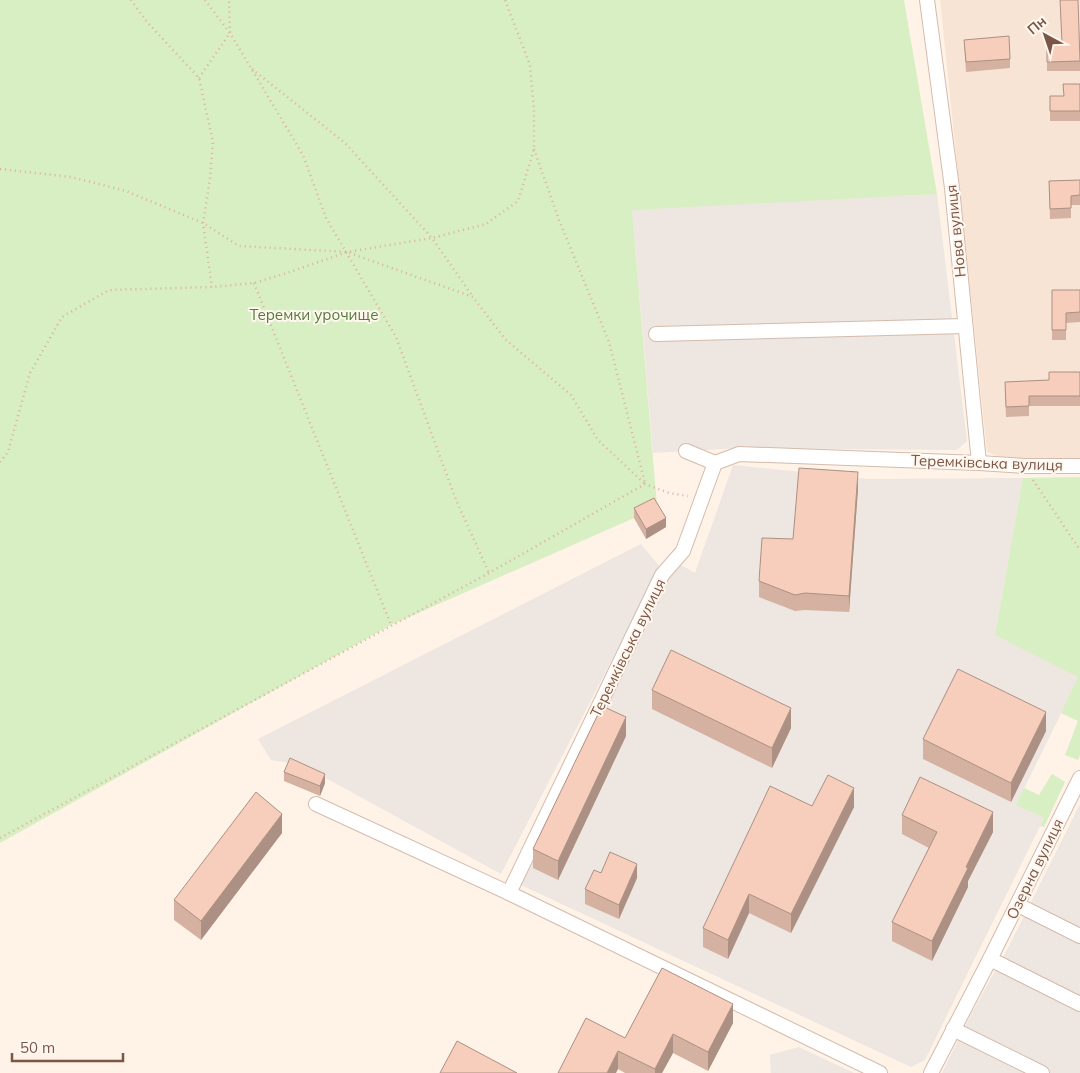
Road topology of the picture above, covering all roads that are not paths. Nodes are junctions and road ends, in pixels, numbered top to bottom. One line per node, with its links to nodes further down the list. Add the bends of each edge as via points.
1 (927, 0): 2 (street, Нова вулиця, via 952,188)
2 (965, 326): 3 (street); 6 (street, Нова вулиця)
3 (656, 334)
4 (686, 451): 5 (street)
5 (715, 463): 6 (street, Теремківська вулиця, via 739,454); 10 (street, Теремківська вулиця, via 683,551 662,575)
6 (979, 463): 7 (street, Теремківська вулиця)
7 (1080, 466)
8 (1080, 778): 11 (street, Озерна вулиця)
9 (316, 804): 10 (street)
10 (509, 893): 16 (street)
11 (1018, 905): 12 (street); 13 (street, Озерна вулиця)
12 (1080, 936)
13 (990, 960): 14 (street); 15 (street, Озерна вулиця)
14 (1080, 1004)
15 (953, 1029): 17 (street, Озерна вулиця); 18 (street)
16 (880, 1073)
17 (931, 1073)
18 (1042, 1073)

